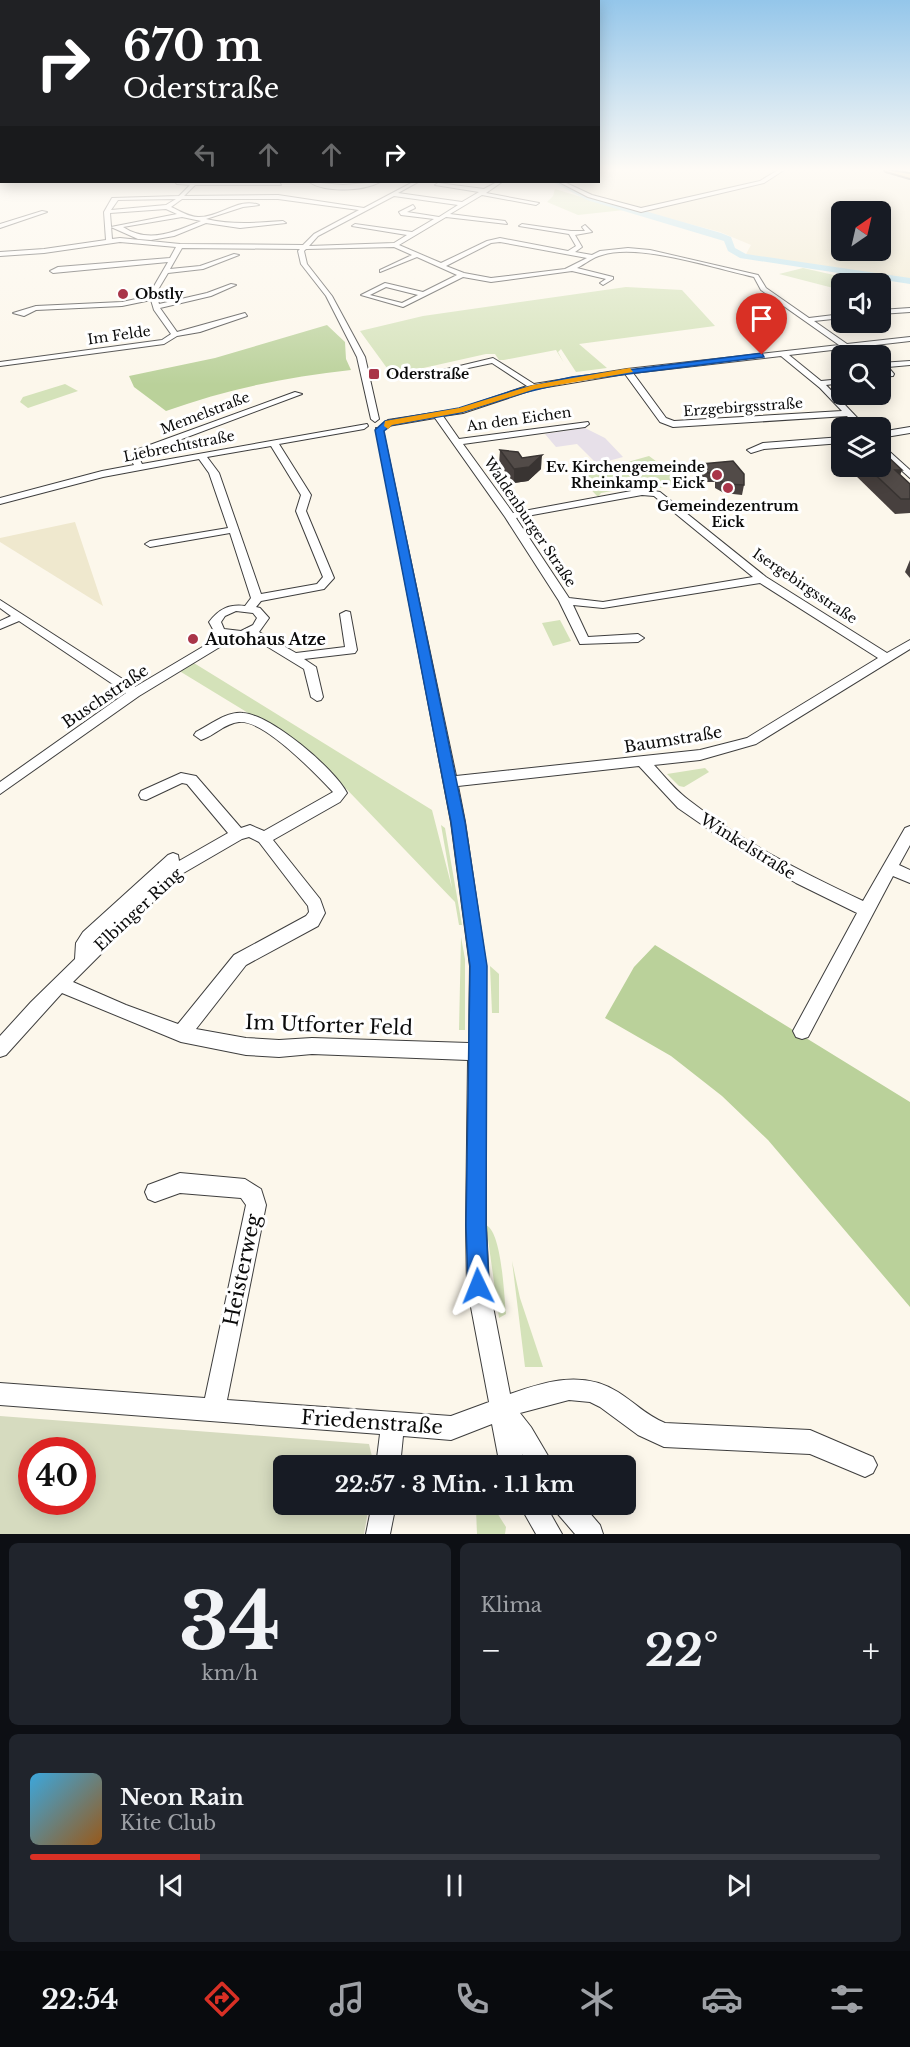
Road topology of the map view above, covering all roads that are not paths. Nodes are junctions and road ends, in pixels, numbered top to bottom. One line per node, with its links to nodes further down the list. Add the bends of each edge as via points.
1 (100, 242): 18 (street, via 50,251)
2 (128, 242): 13 (street)
3 (227, 242): 14 (street)
4 (293, 242): 11 (street)
5 (308, 242): 15 (street)
6 (315, 242): 16 (street)
7 (400, 242): 12 (street)
8 (491, 242): 24 (street)
9 (509, 242): 17 (street)
10 (576, 242): 17 (street, via 579,247)
11 (265, 245): 14 (street); 15 (street); 23 (street, via 286,250)
12 (395, 245): 16 (street); 20 (street)
13 (180, 246): 14 (street); 22 (street, Im Felde)
14 (225, 246)
15 (303, 247): 16 (street); 23 (street)
16 (334, 248): 23 (street, via 314,252)
17 (570, 252): 21 (street)
18 (0, 254)
19 (244, 255): 28 (street, via 201,268)
20 (417, 255): 24 (street); 29 (street)
21 (593, 257): 27 (street); 43 (street, via 605,251 637,250 747,273)
22 (173, 260): 26 (street); 28 (street, Im Felde)
23 (303, 261): 63 (street, via 329,296 361,357)
24 (441, 266): 31 (street)
25 (613, 267): 32 (street, via 605,272)
26 (64, 269)
27 (573, 269): 30 (street); 32 (street)
28 (166, 271): 37 (street, Im Felde)
29 (382, 271)
30 (558, 273): 31 (street, via 491,280); 33 (street)
31 (462, 275): 36 (street)
32 (607, 275): 34 (street, via 611,278)
33 (583, 278)
34 (603, 283)
35 (232, 285): 37 (street, via 209,295)
36 (424, 294): 36 (street, via 385,285 364,295 403,304)
37 (154, 302): 38 (street); 44 (street, Im Felde)
38 (28, 310)
39 (910, 310): 40 (street)
40 (891, 311)
41 (245, 315): 44 (street)
42 (831, 317): 43 (street)
43 (808, 320): 46 (street)
44 (175, 334): 51 (street, Im Felde, via 164,342 148,345)
45 (910, 339): 47 (street)
46 (844, 345)
47 (854, 345)
48 (831, 348): 49 (street)
49 (782, 353): 53 (street); 56 (street)
50 (910, 363): 52 (street)
51 (0, 364)
52 (891, 365)
53 (627, 371): 57 (street); 59 (street, Erzgebirgsstraße, via 663,420 673,424)
54 (426, 375): 57 (street, via 493,360)
55 (831, 382): 56 (street)
56 (820, 383): 59 (street)
57 (533, 387): 60 (street)
58 (298, 394): 72 (street, Memelstraße, via 139,452 135,458)
59 (850, 413): 61 (street)
60 (438, 416): 63 (street); 68 (street, Waldenburger Straße)
61 (853, 417)
62 (585, 424): 68 (street, An den Eichen)
63 (377, 425): 67 (street, Liebrechtstraße); 96 (street)
64 (910, 430): 65 (street)
65 (891, 433)
66 (831, 441): 69 (street)
67 (273, 442): 70 (street, Liebrechtstraße); 79 (street, via 306,495 301,511 329,578 320,587)
68 (458, 442): 75 (street, Waldenburger Straße)
69 (751, 450)
70 (201, 455): 72 (street, Liebrechtstraße); 76 (street, via 214,473)
71 (891, 457): 73 (street)
72 (139, 467): 74 (street, Liebrechtstraße)
73 (910, 475)
74 (0, 501)
75 (510, 516): 78 (street, Isergebirgsstraße, via 642,492 657,494); 80 (street, Waldenburger Straße)
76 (232, 531): 77 (street); 79 (street)
77 (150, 544)
78 (762, 579): 80 (street, Waldenburger Straße, via 603,605); 91 (street, Isergebirgsstraße)
79 (257, 598): 82 (street)
80 (565, 601): 88 (street, via 584,641)
81 (0, 603): 84 (street)
82 (249, 608): 86 (street, via 262,618); 87 (street, via 227,610 217,618 219,631)
83 (346, 614): 90 (street, via 351,650)
84 (20, 616): 85 (street); 92 (street)
85 (0, 626)
86 (251, 632): 87 (street, Buschstraße); 90 (street)
87 (231, 635): 92 (street, Buschstraße)
88 (638, 638)
89 (910, 644): 91 (street, Baumstraße)
90 (295, 658): 93 (street, via 310,667)
91 (886, 658): 95 (street, Baumstraße, via 751,741 700,755)
92 (135, 693): 97 (street, Buschstraße)
93 (317, 697)
94 (201, 735): 101 (street, via 237,717 250,718 306,755 338,789 340,794 335,798)
95 (644, 763): 96 (street, Baumstraße); 105 (street, Winkelstraße, via 683,804 735,840 801,879)
96 (450, 782): 111 (street, via 478,966)
97 (0, 789)
98 (146, 795): 100 (street, via 181,778 191,780)
99 (910, 832): 103 (street)
100 (238, 834): 101 (street, via 250,831); 106 (street, Elbinger Ring, via 175,871)
101 (264, 838): 109 (street, via 315,904 317,913 312,921 240,960)
102 (173, 859): 106 (street, via 88,937)
103 (890, 868): 104 (street); 105 (street)
104 (910, 877)
105 (866, 910): 108 (street)
106 (83, 962): 107 (street, Elbinger Ring)
107 (60, 984): 109 (street, Im Utforter Feld); 110 (street)
108 (802, 1031)
109 (181, 1034): 111 (street, Im Utforter Feld, via 286,1049 312,1046)
110 (0, 1049)
111 (479, 1052): 115 (street, via 478,1286)
112 (155, 1192): 114 (street, Heisterweg, via 180,1183 245,1189 254,1196 256,1205)
113 (0, 1394): 114 (street, Friedenstraße)
114 (214, 1409): 116 (street, Friedenstraße)
115 (502, 1410): 116 (street, Friedenstraße, via 451,1428); 118 (street); 119 (street); 120 (street, Friedenstraße, via 552,1392 591,1392 664,1435 810,1442)
116 (393, 1426): 117 (street)
117 (389, 1455)
118 (510, 1455)
119 (535, 1455)
120 (865, 1465)
121 (382, 1515): 124 (street)
122 (538, 1515): 125 (street)
123 (575, 1515): 126 (street)
124 (378, 1534)
125 (550, 1534)
126 (591, 1534)

